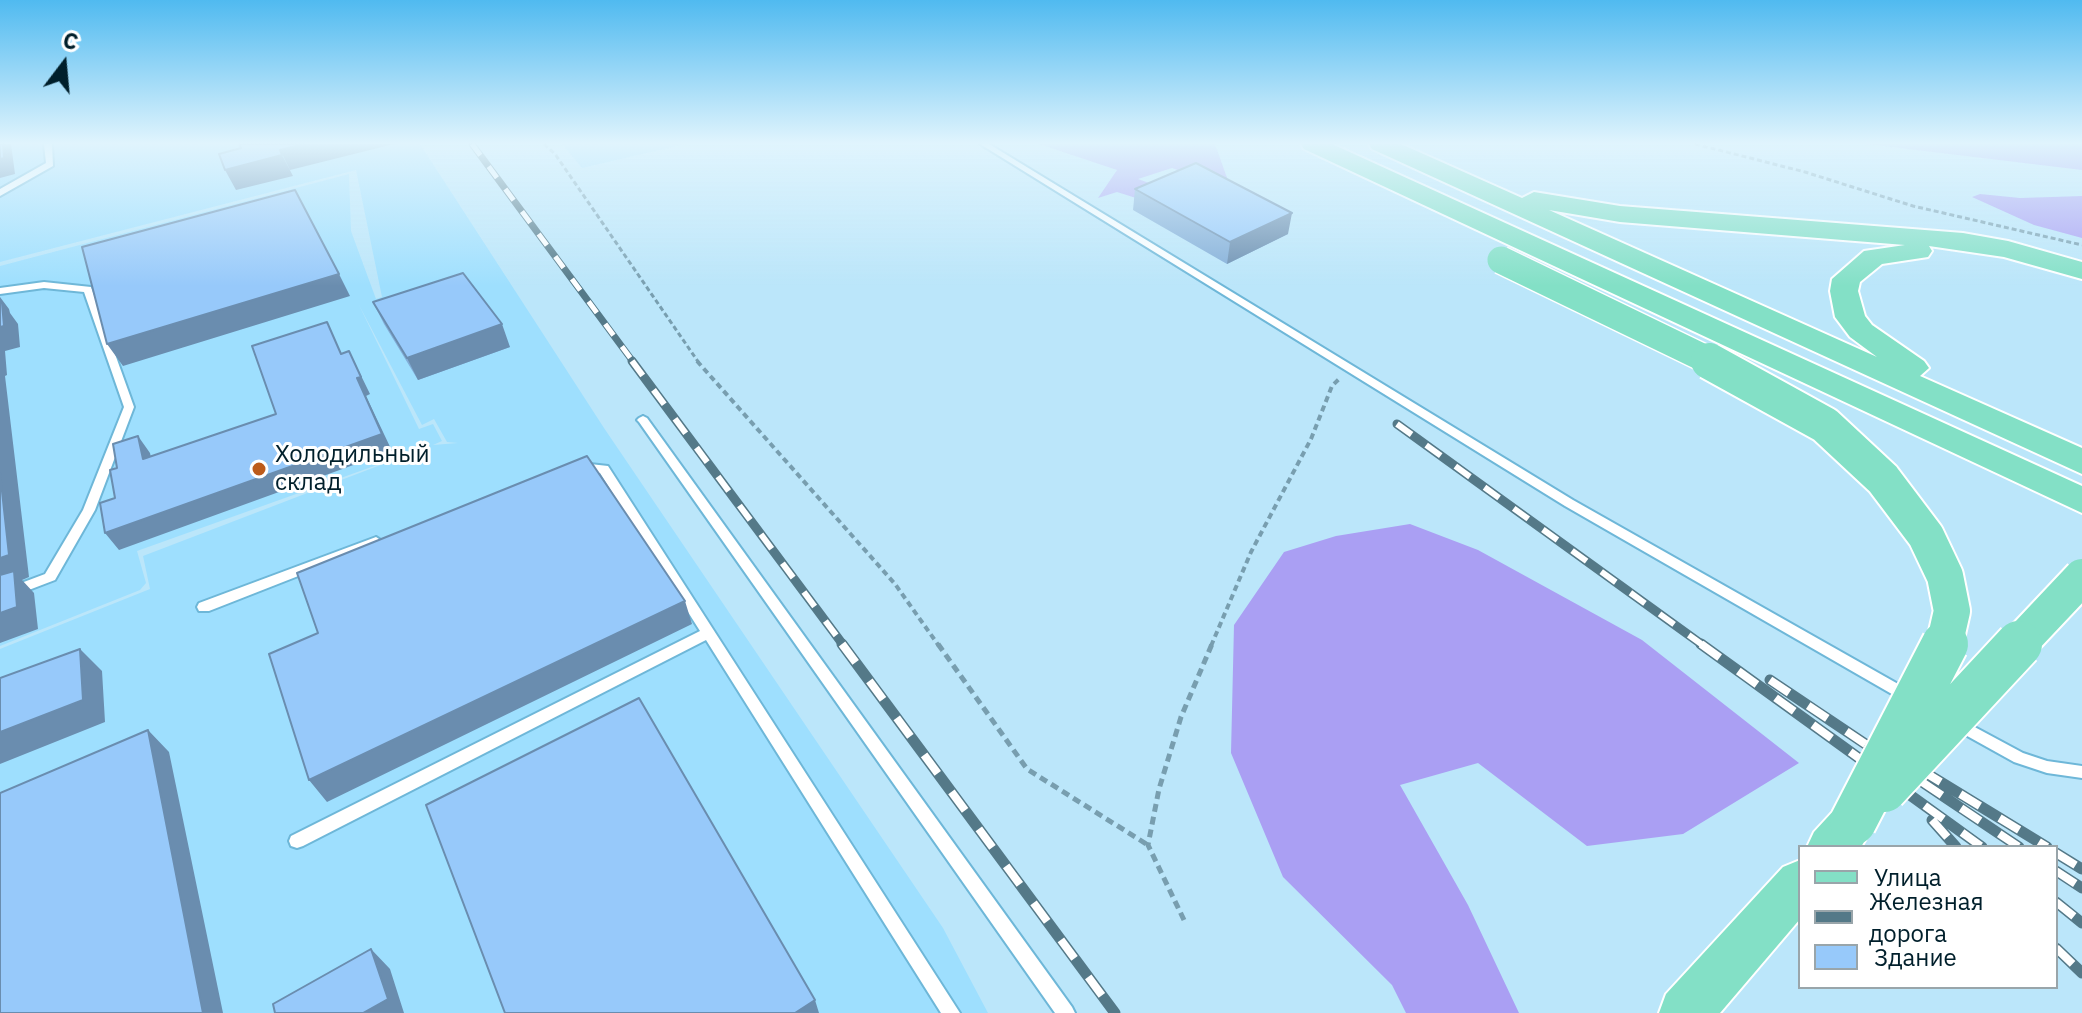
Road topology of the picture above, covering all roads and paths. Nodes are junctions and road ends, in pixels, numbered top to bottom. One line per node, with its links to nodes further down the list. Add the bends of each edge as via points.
1 (580, 191): 27 (path, via 690,353 895,584 1027,769)
2 (1061, 191): 11 (lane)
3 (1380, 191): 25 (main road, bridge, via 1423,220 1722,367 1825,425 1883,479 1926,536 1945,576 1952,611 1945,645)
4 (1415, 191): 16 (main road)
5 (1487, 191): 14 (main road)
6 (1506, 191): 9 (main road, via 1544,203 1620,214 1963,241)
7 (1866, 191): 8 (path)
8 (2082, 245)
9 (2082, 272): 13 (main road, via 1948,250 1899,252 1859,266 1846,279 1844,291 1850,317 1861,331 1900,359 1946,389)
10 (0, 291): 19 (lane, via 44,285 88,289 129,407 89,510 50,577)
11 (1350, 368): 22 (lane, via 1569,503); 27 (path, via 1332,386 1311,439 1251,552 1181,717)
12 (643, 420): 31 (lane)
13 (2082, 453)
14 (2082, 462)
15 (572, 466): 21 (lane, via 604,469)
16 (2082, 501)
17 (395, 534): 20 (lane)
18 (2082, 577): 25 (main road, bridge)
19 (0, 596)
20 (204, 607)
21 (709, 633): 26 (lane); 30 (lane)
22 (1924, 705)
23 (1937, 713): 24 (lane, via 2019,758)
24 (2082, 772)
25 (1842, 835)
26 (297, 841)
27 (1148, 845): 29 (path)
28 (1798, 885): 32 (main road)
29 (1184, 920)
30 (951, 1013)
31 (1066, 1013)
32 (1685, 1013)

